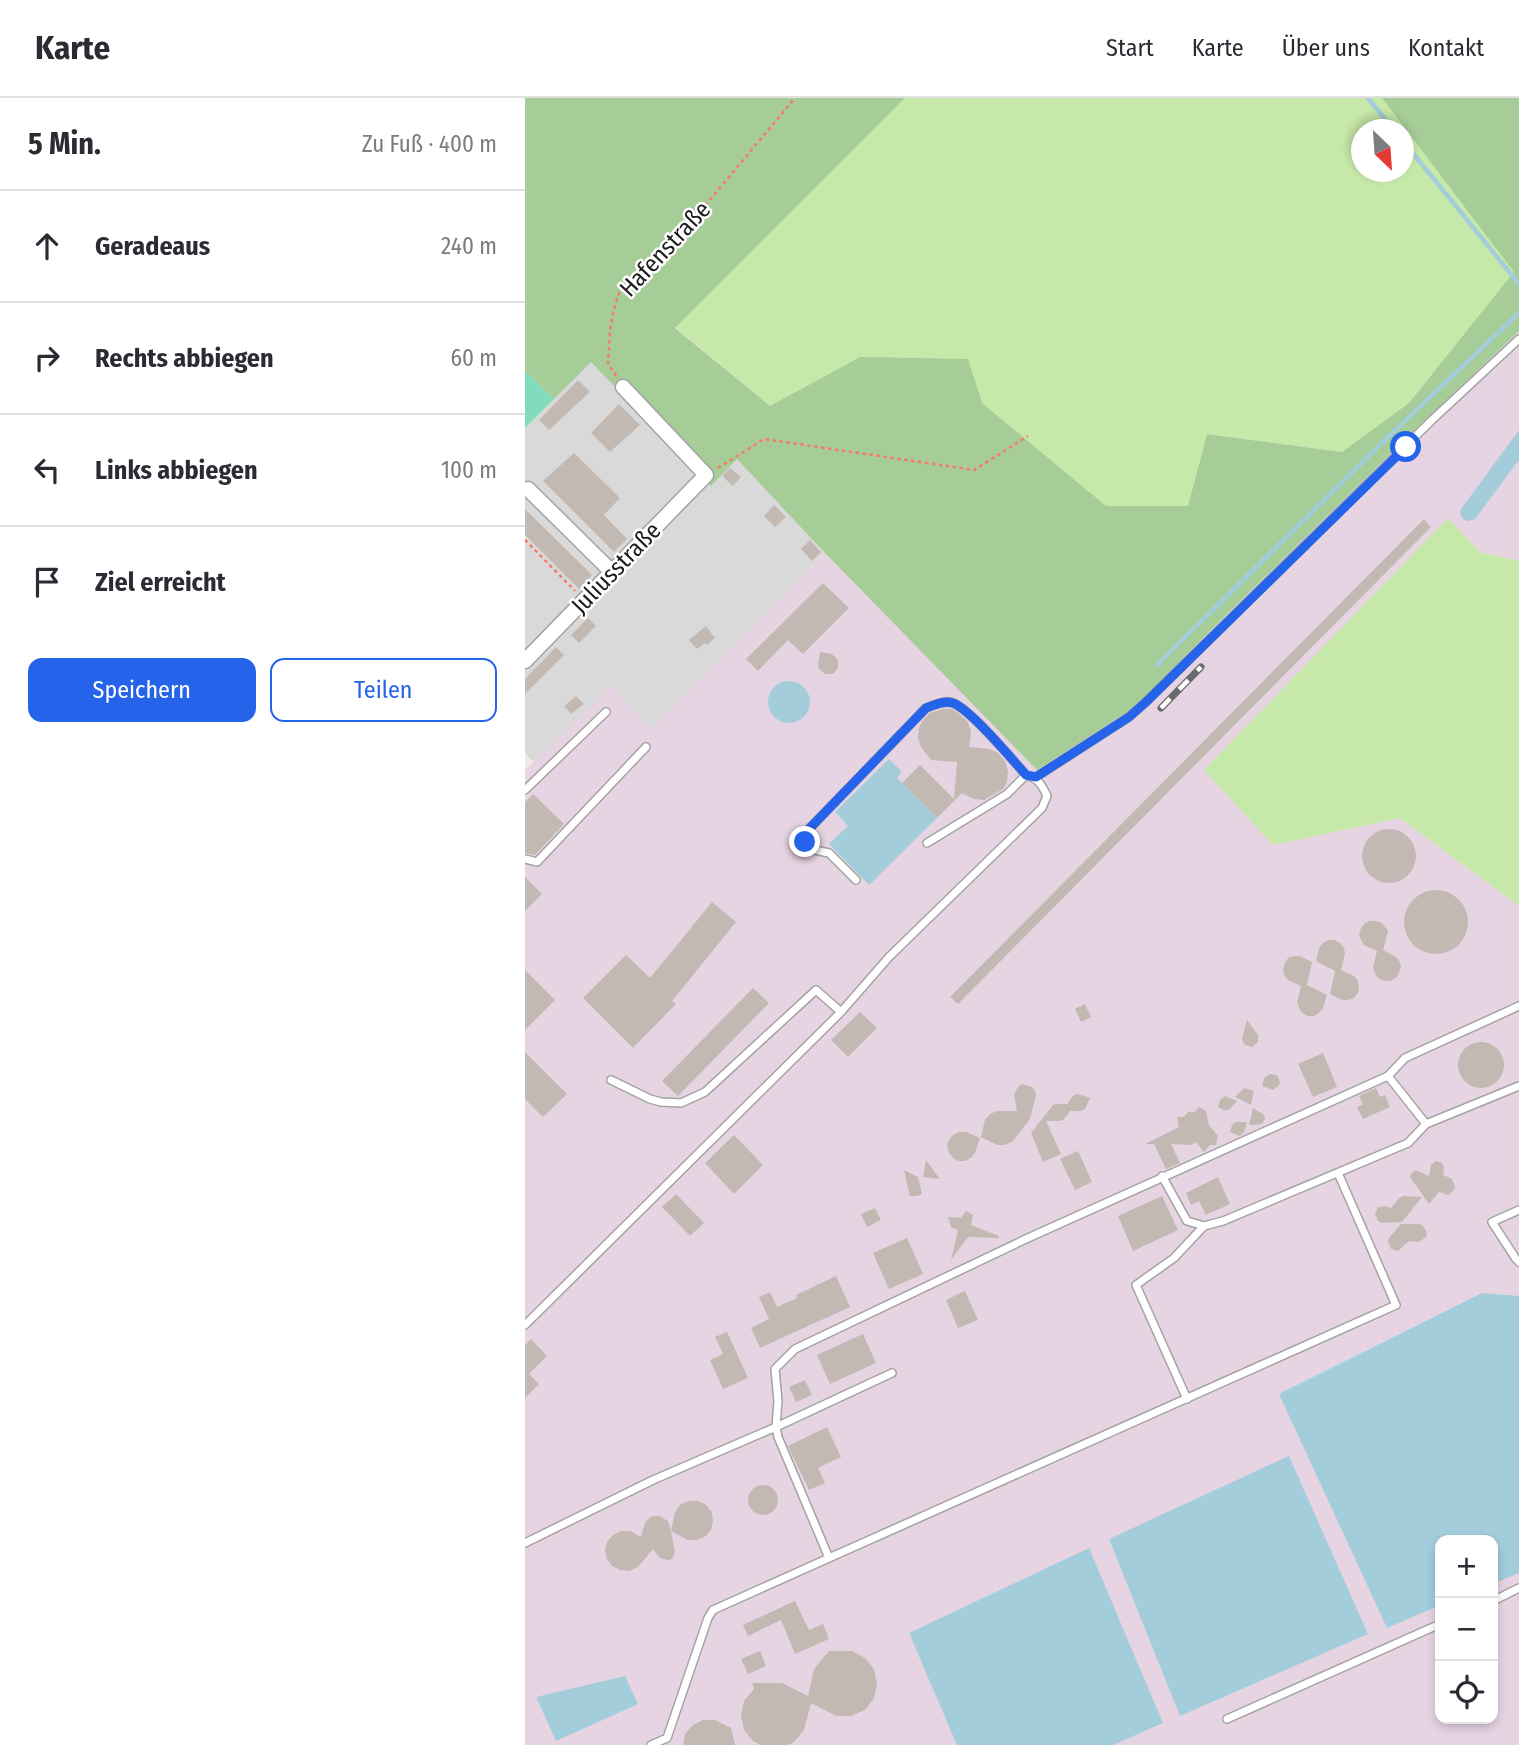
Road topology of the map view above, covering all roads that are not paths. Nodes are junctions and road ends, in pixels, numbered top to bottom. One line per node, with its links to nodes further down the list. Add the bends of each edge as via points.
1 (1519, 339): 9 (lane, via 1146,702)
2 (623, 387): 4 (street, Juliusstraße, via 706,475)
3 (529, 489): 4 (street)
4 (612, 572): 5 (street, Juliusstraße)
5 (525, 661)
6 (606, 712): 10 (lane)
7 (646, 747): 12 (lane, via 537,862)
8 (1026, 775): 9 (lane); 11 (lane, via 1007,794); 13 (lane, via 970,714 953,703 926,708 808,830 805,842 810,849 829,853)
9 (1036, 777): 15 (lane, via 1047,796 1042,808 889,957)
10 (525, 790)
11 (927, 844)
12 (525, 859)
13 (856, 880)
14 (1519, 1006): 16 (lane, via 1405,1058)
15 (841, 1012): 17 (lane, via 816,990 705,1092 681,1103 650,1099); 25 (lane)
16 (1388, 1076): 19 (lane); 21 (lane)
17 (611, 1080)
18 (1519, 1086): 19 (lane)
19 (1426, 1125): 20 (lane, via 1408,1143)
20 (1338, 1173): 23 (lane); 27 (lane, via 1395,1305)
21 (1162, 1176): 23 (lane, via 1187,1221); 28 (lane, via 795,1349 775,1369)
22 (1519, 1210): 24 (lane, via 1492,1222)
23 (1204, 1226): 27 (lane, via 1174,1258 1136,1285)
24 (1519, 1262)
25 (525, 1325)
26 (892, 1373): 28 (lane)
27 (1187, 1399): 30 (lane)
28 (776, 1427): 29 (lane); 30 (lane)
29 (525, 1542)
30 (829, 1558): 35 (lane, via 713,1610)
31 (1519, 1588): 32 (lane)
32 (1498, 1598)
33 (1435, 1626): 34 (lane)
34 (1227, 1719)
35 (667, 1741): 36 (lane)
36 (651, 1745)

